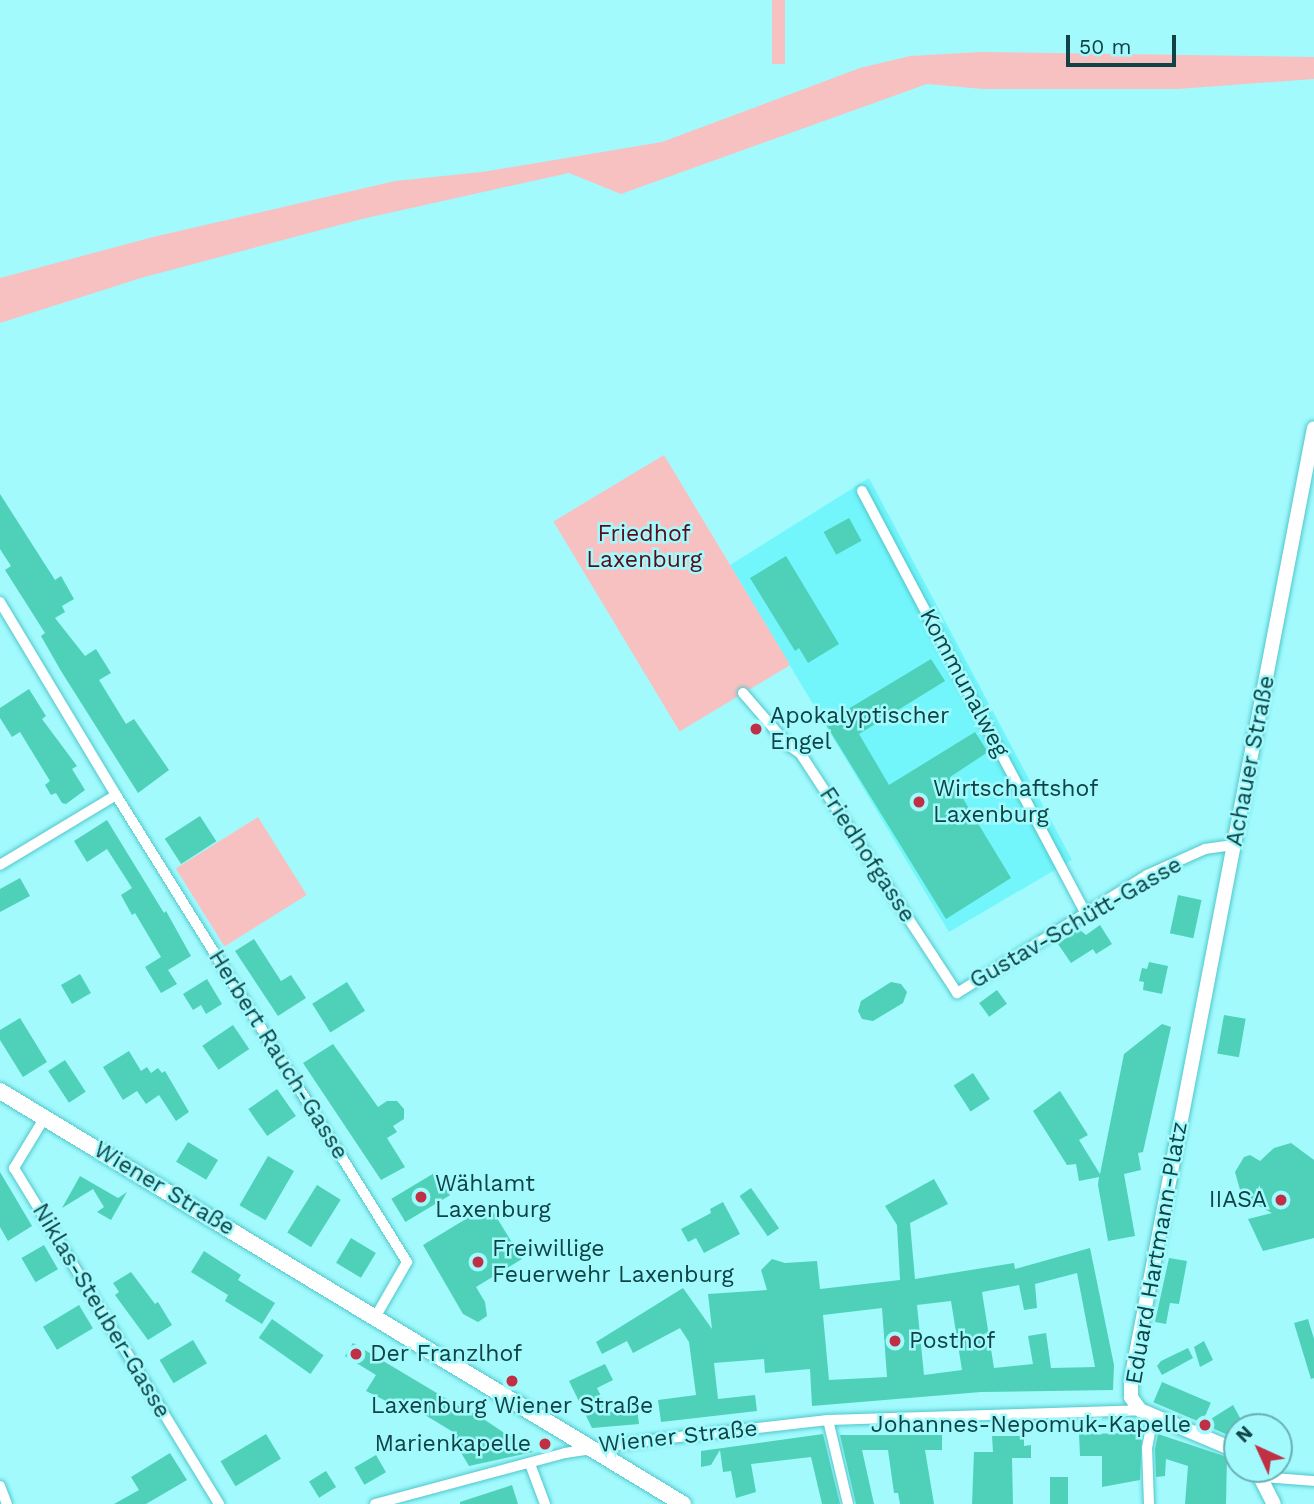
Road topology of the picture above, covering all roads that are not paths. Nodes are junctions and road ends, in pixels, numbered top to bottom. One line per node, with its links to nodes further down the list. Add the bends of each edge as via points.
1 (1314, 428): 6 (street, Achauer Straße)
2 (862, 491): 8 (street, Kommunalweg)
3 (0, 602): 5 (street, Herbert Rauch-Gasse)
4 (743, 693): 9 (street, Friedhofgasse, via 800,753)
5 (116, 795): 7 (street); 13 (street, Herbert Rauch-Gasse, via 407,1262)
6 (1236, 845): 8 (street, Gustav-Schütt-Gasse, via 1205,849 1147,875); 11 (street, Achauer Straße)
7 (0, 865)
8 (1085, 912): 9 (street, Gustav-Schütt-Gasse)
9 (957, 993)
10 (0, 1091): 12 (main road, Wiener Straße)
11 (1187, 1094): 14 (street, Eduard Hartmann-Platz, via 1131,1380 1131,1397)
12 (45, 1117): 13 (main road, Wiener Straße); 24 (street, Niklas-Steuber-Gasse, via 14,1168)
13 (376, 1316): 17 (main road, Wiener Straße)
14 (1146, 1414): 15 (street, Wiener Straße); 16 (street, Wiener Straße); 29 (street)
15 (828, 1420): 17 (street, Wiener Straße); 28 (street)
16 (1223, 1445)
17 (592, 1449): 18 (street); 27 (main road)
18 (530, 1464): 25 (street); 26 (street)
19 (1293, 1478): 20 (street)
20 (1314, 1481)
21 (1264, 1483): 30 (street)
22 (0, 1486): 23 (street)
23 (7, 1504)
24 (219, 1504)
25 (375, 1504)
26 (545, 1504)
27 (683, 1504)
28 (848, 1504)
29 (1149, 1504)
30 (1273, 1504)

